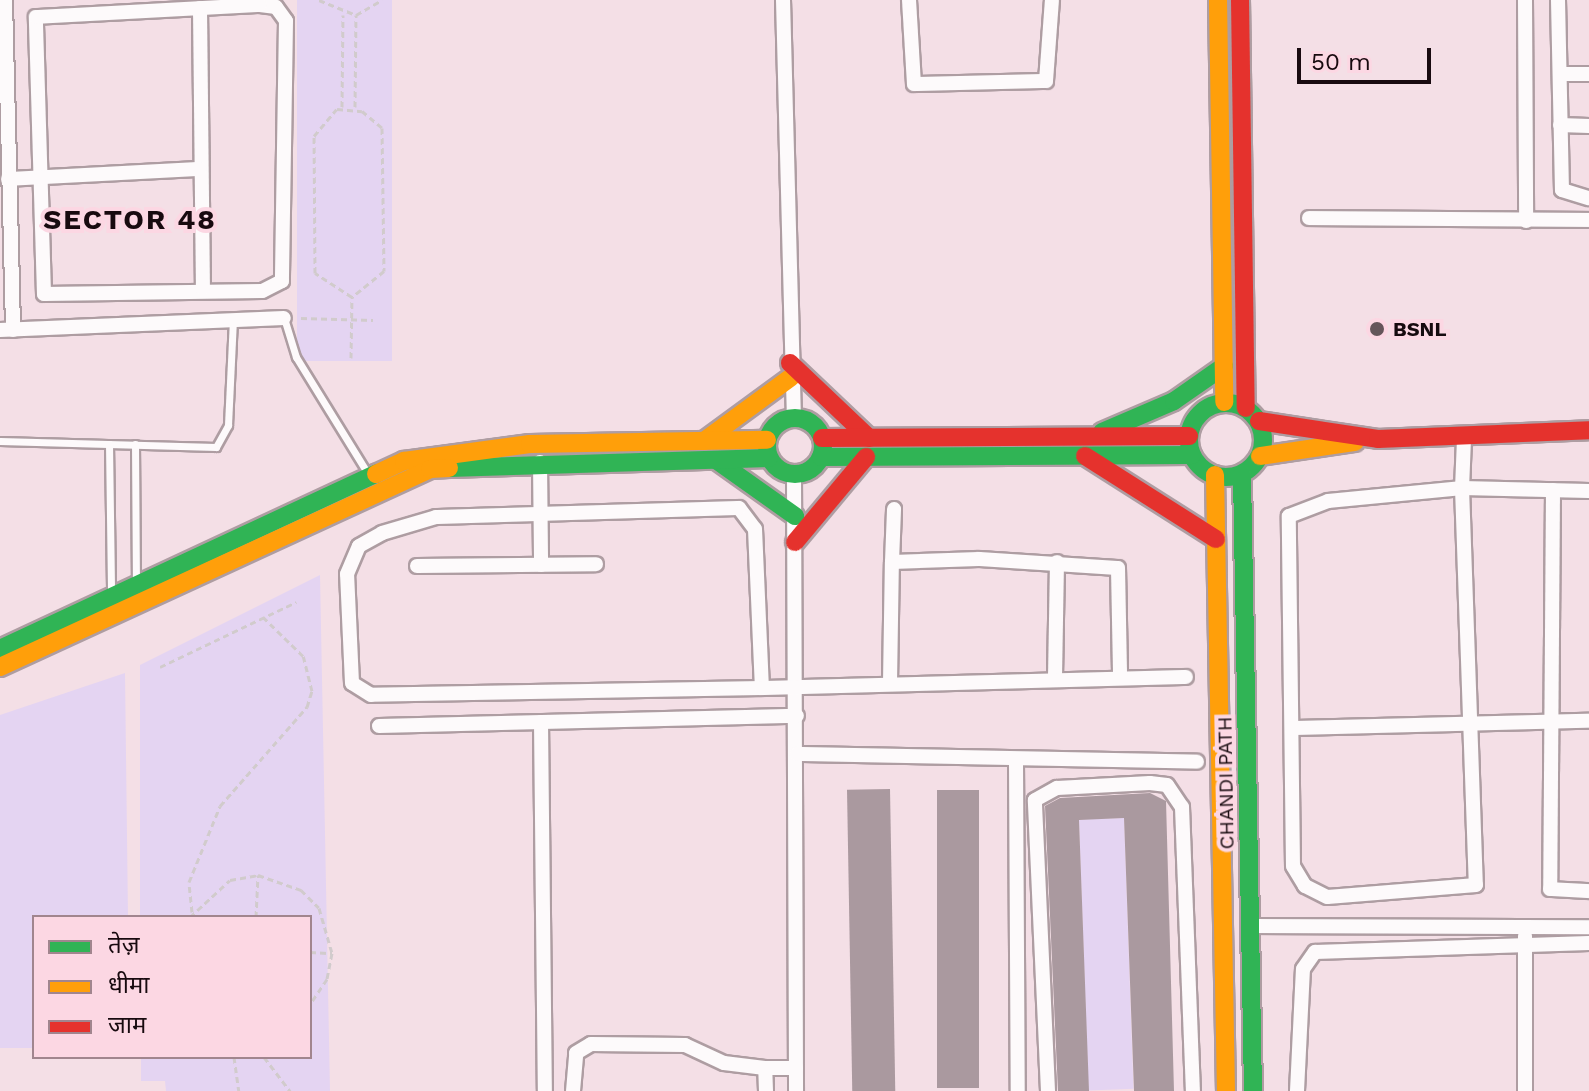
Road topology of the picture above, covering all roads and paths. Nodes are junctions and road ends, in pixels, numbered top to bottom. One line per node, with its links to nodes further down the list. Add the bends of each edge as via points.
1 (5, 0): 23 (street)
2 (319, 0): 13 (path)
3 (382, 0): 14 (path)
4 (783, 0): 37 (street)
5 (909, 0): 6 (street, via 914,84 1046,81)
6 (1052, 0)
7 (1218, 0): 36 (street)
8 (1240, 0): 39 (street)
9 (1525, 0): 27 (street)
10 (1558, 0): 15 (street)
11 (97, 7): 12 (street); 22 (street, via 36,17)
12 (200, 8): 21 (street); 28 (street, via 276,7 286,21 282,281 262,291)
13 (343, 15): 14 (path); 17 (path)
14 (356, 15): 18 (path)
15 (1560, 74): 16 (street); 19 (street)
16 (1589, 74)
17 (342, 107): 18 (path); 29 (path, via 314,136 315,273)
18 (355, 109): 29 (path, via 382,128 384,271)
19 (1560, 125): 20 (street); 24 (street, via 1562,190)
20 (1589, 126)
21 (200, 169): 22 (street); 28 (street)
22 (41, 175): 23 (street); 28 (street, via 44,294)
23 (8, 179): 34 (street)
24 (1589, 198)
25 (1309, 218): 27 (street)
26 (1589, 220): 27 (street)
27 (1526, 221)
28 (203, 288)
29 (352, 297): 32 (path)
30 (233, 318): 31 (street); 34 (street); 48 (lane, via 224,439 210,449)
31 (284, 318): 32 (path); 60 (lane, via 296,357)
32 (352, 319): 33 (path); 35 (path)
33 (373, 320)
34 (6, 330)
35 (351, 358)
36 (1224, 366): 38 (street); 49 (street, via 1174,401)
37 (790, 370): 40 (street); 46 (street); 51 (street)
38 (1224, 402): 39 (street); 42 (street, via 1201,413)
39 (1252, 415): 43 (street); 54 (street)
40 (794, 418): 50 (street, via 812,423); 52 (street, via 777,424)
41 (1589, 430): 44 (street)
42 (1189, 436): 49 (street); 53 (street)
43 (1378, 439): 44 (street); 54 (street)
44 (1464, 439): 61 (street)
45 (0, 441): 47 (lane)
46 (704, 441): 52 (street); 60 (street, via 476,447)
47 (109, 444): 48 (lane); 75 (lane)
48 (135, 444): 74 (lane)
49 (1085, 446): 51 (street); 53 (street); 67 (street)
50 (821, 448): 51 (street); 58 (street)
51 (868, 448): 68 (street)
52 (768, 449): 55 (street); 58 (street)
53 (1192, 455): 59 (street)
54 (1260, 456): 57 (street)
55 (715, 459): 56 (street); 66 (street)
56 (540, 462): 60 (street, via 430,469); 65 (street)
57 (1242, 474): 59 (street); 104 (street, CHANDI PATH)
58 (794, 475): 66 (street)
59 (1215, 475): 67 (street, CHANDI PATH)
60 (373, 482): 74 (street); 76 (street)
61 (1462, 488): 62 (street); 93 (street); 95 (street, via 1328,501 1289,516)
62 (1553, 490): 63 (street); 92 (street)
63 (1589, 491)
64 (894, 509): 69 (street)
65 (539, 510): 72 (street); 88 (street, via 745,510 755,529); 88 (street, via 436,517 359,546 347,574 352,683 360,693)
66 (795, 516): 68 (street)
67 (1216, 539): 125 (street, CHANDI PATH)
68 (795, 542): 87 (street)
69 (892, 562): 70 (street); 86 (street)
70 (1057, 562): 83 (street, via 1118,568); 84 (street)
71 (596, 564): 72 (street)
72 (541, 565): 73 (street)
73 (417, 566)
74 (136, 582): 75 (street); 76 (lane)
75 (111, 594): 78 (lane); 80 (street)
76 (137, 602): 78 (street)
77 (296, 602): 79 (path)
78 (112, 614): 81 (street)
79 (263, 617): 82 (path); 101 (path, via 303,656 312,691 307,707 245,770 220,806 189,882)
80 (0, 649)
81 (0, 667)
82 (160, 667)
83 (1120, 676): 84 (street); 85 (street)
84 (1055, 677): 86 (street)
85 (1186, 677)
86 (890, 683): 87 (street)
87 (795, 685): 88 (street); 89 (street)
88 (762, 688)
89 (797, 716): 91 (street); 96 (street)
90 (1589, 721): 92 (street)
91 (541, 722): 94 (street); 118 (street)
92 (1551, 722): 93 (street); 100 (street, via 1550,889)
93 (1470, 724): 95 (street); 95 (street, via 1476,885 1327,897 1305,886 1293,866)
94 (379, 726)
95 (1292, 728)
96 (797, 754): 97 (street); 115 (street)
97 (1016, 762): 98 (street); 122 (street)
98 (1197, 762)
99 (258, 875): 101 (path, via 230,880); 103 (path); 110 (path, via 301,890 319,908)
100 (1589, 891)
101 (192, 912): 102 (path)
102 (191, 915)
103 (256, 915)
104 (1251, 926): 105 (street); 126 (street, CHANDI PATH)
105 (1525, 927): 106 (street); 107 (street)
106 (1589, 927)
107 (1525, 943): 108 (street); 127 (street, via 1315,952 1303,969); 128 (street)
108 (1589, 943)
109 (312, 952): 110 (path)
110 (332, 953): 111 (path, via 327,979)
111 (312, 1001)
112 (234, 1059): 116 (path)
113 (266, 1059): 117 (path)
114 (765, 1068): 115 (street); 119 (street, via 724,1063 685,1045 591,1044 576,1053); 120 (street)
115 (796, 1068): 121 (street)
116 (239, 1091)
117 (290, 1091)
118 (545, 1091)
119 (573, 1091)
120 (766, 1091)
121 (796, 1091)
122 (1018, 1091)
123 (1048, 1091): 124 (street, via 1035,800 1057,788 1150,783 1167,785 1182,807)
124 (1193, 1091)
125 (1226, 1091)
126 (1253, 1091)
127 (1297, 1091)
128 (1525, 1091)

